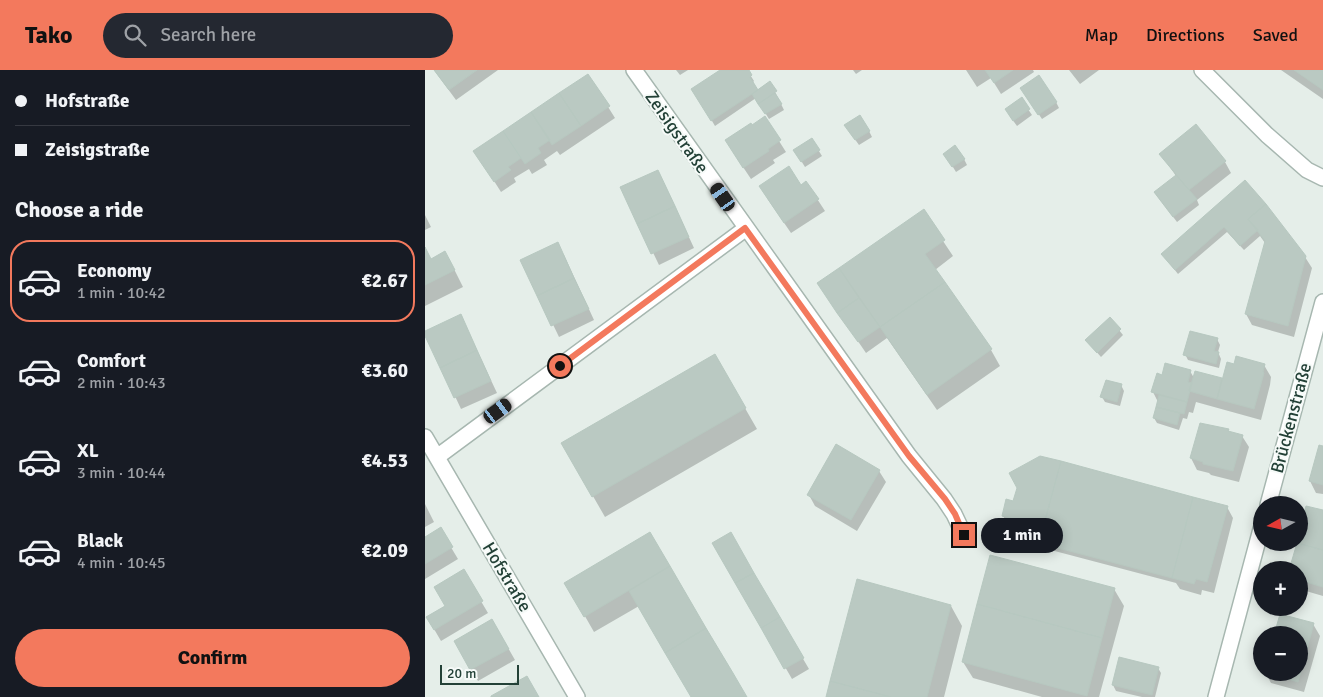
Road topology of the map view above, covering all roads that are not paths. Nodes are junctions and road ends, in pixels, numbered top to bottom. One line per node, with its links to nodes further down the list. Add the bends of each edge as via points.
1 (634, 70): 4 (street, Zeisigstraße)
2 (1202, 70): 3 (street, via 1267,135 1307,170)
3 (1323, 178)
4 (745, 228): 7 (street); 9 (street, Zeisigstraße, via 909,456 945,499)
5 (1323, 302): 8 (street, Brückenstraße)
6 (425, 436): 7 (street, Hofstraße)
7 (437, 457): 11 (street, Hofstraße)
8 (1270, 496)
9 (964, 535)
10 (1255, 551): 12 (street)
11 (577, 697)
12 (1216, 697)

